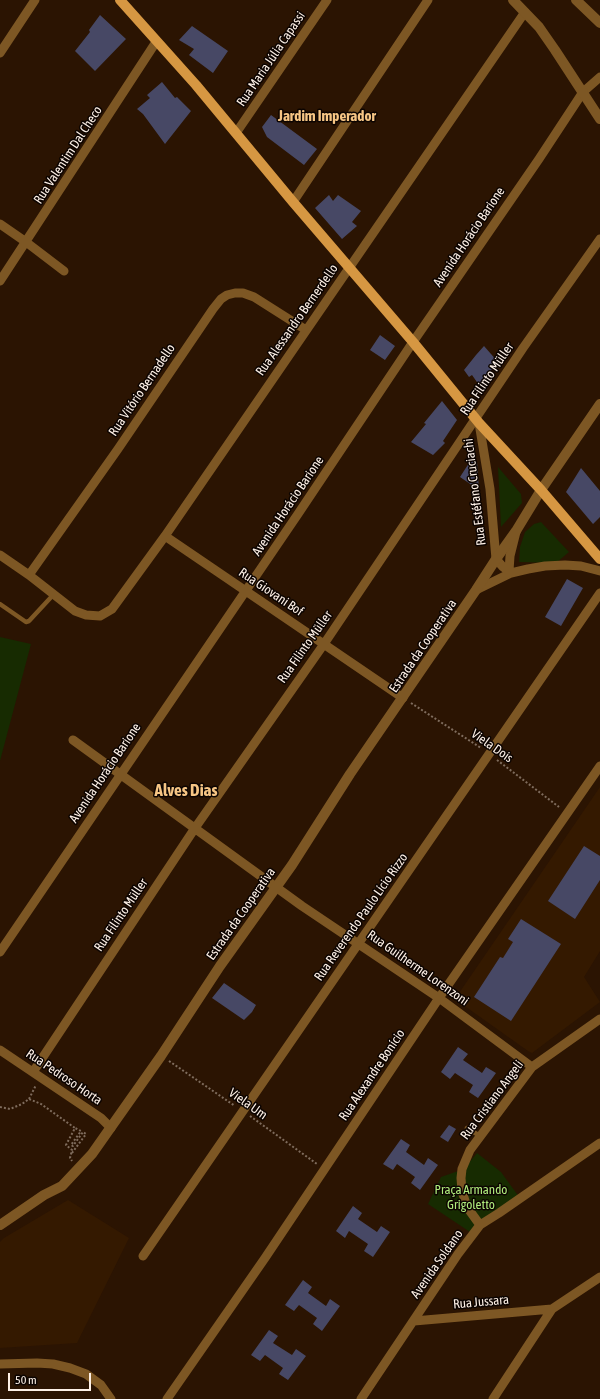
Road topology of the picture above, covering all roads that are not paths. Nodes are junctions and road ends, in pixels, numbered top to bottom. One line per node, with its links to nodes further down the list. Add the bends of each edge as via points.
1 (35, 0): 10 (street)
2 (120, 0): 9 (main road)
3 (327, 0): 14 (street, Rua Maria Júlia Capassi)
4 (428, 0): 15 (street)
5 (513, 0): 7 (street)
6 (576, 0): 8 (street)
7 (525, 12): 12 (street, via 539,27); 19 (street, Rua Alessandro Bernerdello)
8 (600, 23)
9 (156, 42): 14 (main road); 18 (street, Rua Valentim Dal Checo)
10 (0, 53)
11 (600, 78): 12 (street, Avenida Horácio Barione)
12 (583, 92): 13 (street); 23 (street, Avenida Horácio Barione)
13 (600, 119)
14 (236, 133): 15 (main road)
15 (293, 202): 19 (main road)
16 (0, 224): 18 (street)
17 (600, 239): 25 (street, Rua Filinto Müller)
18 (26, 242): 20 (street); 21 (street, Rua Valentim Dal Checo)
19 (350, 267): 22 (street, Rua Alessandro Bernerdello); 23 (main road)
20 (64, 271)
21 (0, 281)
22 (306, 330): 28 (street, Rua Alessandro Bernerdello); 34 (street, Rua Vitório Bernadello, via 254,297 235,293 221,299)
23 (413, 342): 25 (main road); 36 (street, Avenida Horácio Barione)
24 (600, 404): 26 (street, Estrada da Cooperativa)
25 (478, 420): 26 (main road); 30 (street, Rua Estéfano Cruciachi, via 490,489); 40 (street, Rua Filinto Müller)
26 (541, 490): 27 (street, Estrada da Cooperativa); 31 (main road)
27 (516, 531): 30 (street, Estrada da Cooperativa); 33 (street, Estrada da Cooperativa, via 510,556)
28 (165, 536): 36 (street, Rua Giovani Bof); 38 (street, Rua Alessandro Bernerdello, via 112,609 100,616 75,611)
29 (0, 555): 34 (street)
30 (496, 559): 33 (street); 35 (street, Estrada da Cooperativa)
31 (600, 559)
32 (600, 571): 33 (street, via 565,565)
33 (510, 572): 35 (street)
34 (29, 575): 38 (street)
35 (476, 590): 41 (street, Estrada da Cooperativa)
36 (245, 591): 40 (street, Rua Giovani Bof); 44 (street, Avenida Horácio Barione)
37 (600, 593): 47 (street, Rua Reverendo Paulo Lício Rizzo)
38 (54, 594): 39 (lane, via 26,622)
39 (0, 604)
40 (324, 644): 41 (street, Rua Giovani Bof); 45 (street, Rua Filinto Müller)
41 (403, 698): 46 (street, Estrada da Cooperativa)
42 (72, 740): 44 (street, Rua Guilherme Lorenzoni)
43 (600, 766): 49 (street, Rua Alexandre Bonício)
44 (120, 775): 45 (street, Rua Guilherme Lorenzoni); 48 (street, Avenida Horácio Barione)
45 (195, 828): 46 (street, Rua Guilherme Lorenzoni); 53 (street, Rua Filinto Müller)
46 (276, 887): 47 (street, Rua Guilherme Lorenzoni); 54 (street, Estrada da Cooperativa)
47 (359, 944): 49 (street, Rua Guilherme Lorenzoni); 60 (street, Rua Reverendo Paulo Lício Rizzo)
48 (0, 952)
49 (439, 998): 52 (street, Rua Guilherme Lorenzoni); 66 (street, Rua Alexandre Bonício)
50 (600, 1019): 52 (street, Rua Cristiano Angeli)
51 (0, 1050): 53 (street, Rua Pedroso Horta)
52 (532, 1067): 56 (street, Rua Cristiano Angeli)
53 (32, 1072): 54 (street, Rua Pedroso Horta)
54 (112, 1128): 58 (street, Estrada da Cooperativa, via 62,1186)
55 (467, 1128): 56 (lane)
56 (480, 1136): 59 (street, Rua Cristiano Angeli, via 464,1162 461,1178 462,1191 468,1207)
57 (600, 1142): 59 (street, Avenida Soldano)
58 (0, 1225)
59 (480, 1225): 63 (street, Avenida Soldano)
60 (143, 1256)
61 (600, 1278): 62 (street)
62 (552, 1309): 63 (street, Rua Jussara); 68 (street)
63 (414, 1321): 67 (street, Avenida Soldano)
64 (0, 1364): 65 (street, via 37,1363 70,1368 91,1377)
65 (112, 1399)
66 (167, 1399)
67 (361, 1399)
68 (493, 1399)

